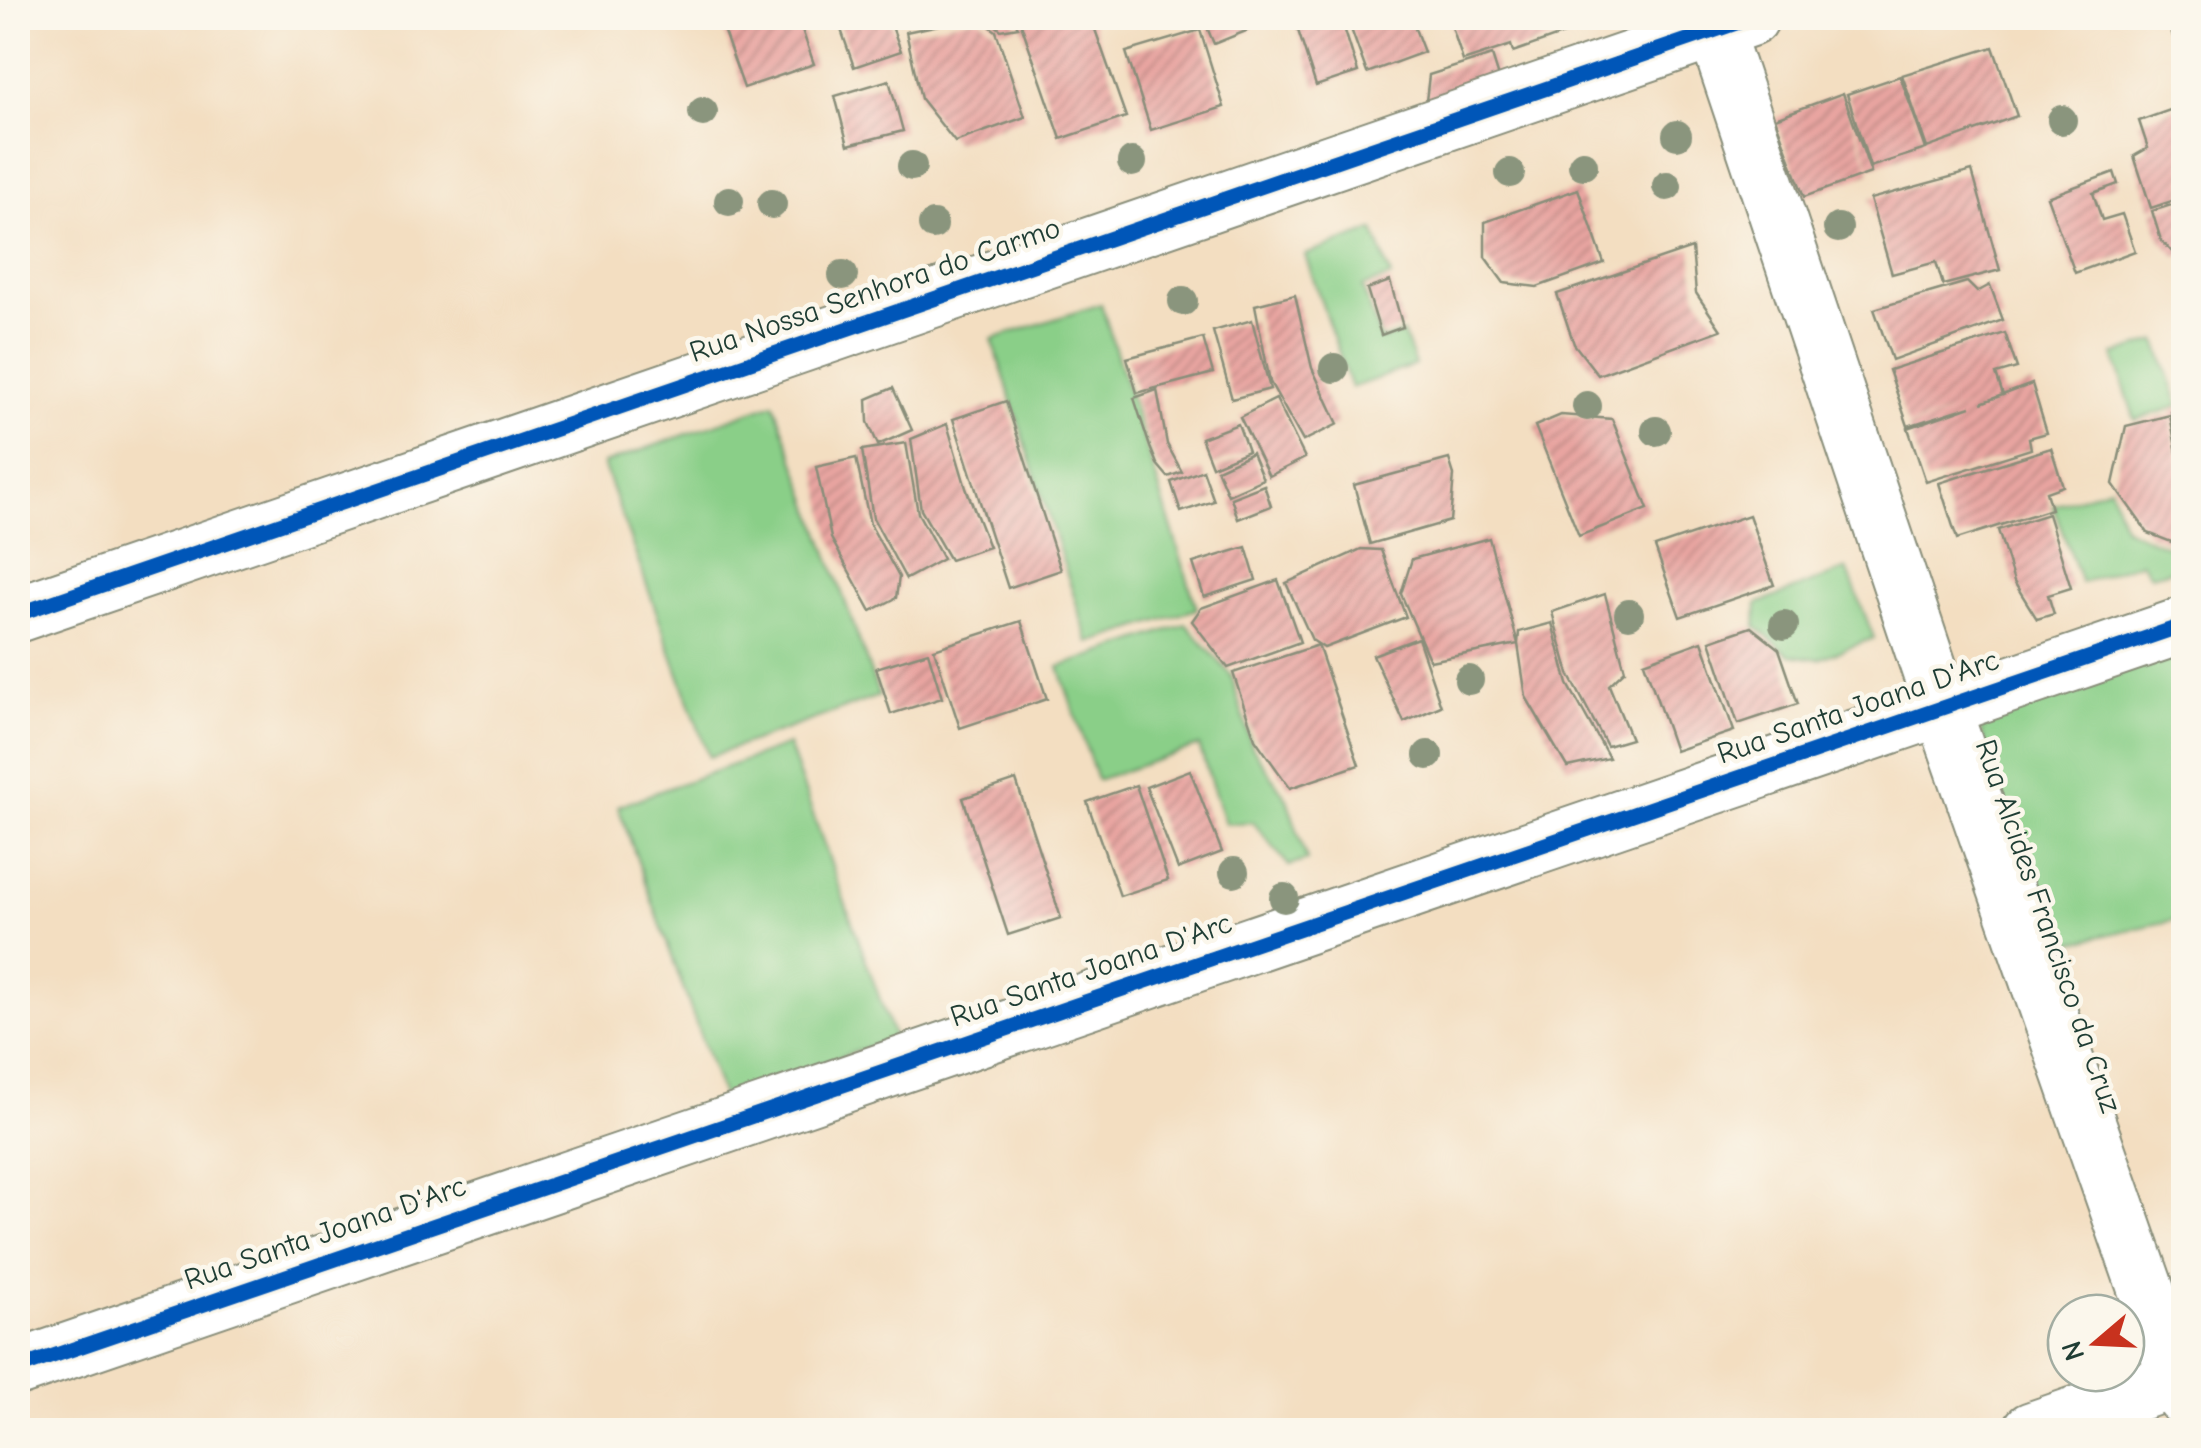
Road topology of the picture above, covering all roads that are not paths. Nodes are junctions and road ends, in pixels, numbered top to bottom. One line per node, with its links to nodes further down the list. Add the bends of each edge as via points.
1 (1726, 22): 2 (street, Rua Nossa Senhora do Carmo); 4 (street, Rua Alcides Francisco da Cruz)
2 (18, 614)
3 (2184, 624): 4 (street, Rua Santa Joana D'Arc)
4 (1942, 706): 5 (street, Rua Santa Joana D'Arc); 6 (street, Rua Alcides Francisco da Cruz)
5 (18, 1368)
6 (2181, 1384): 7 (street)
7 (2031, 1430)

